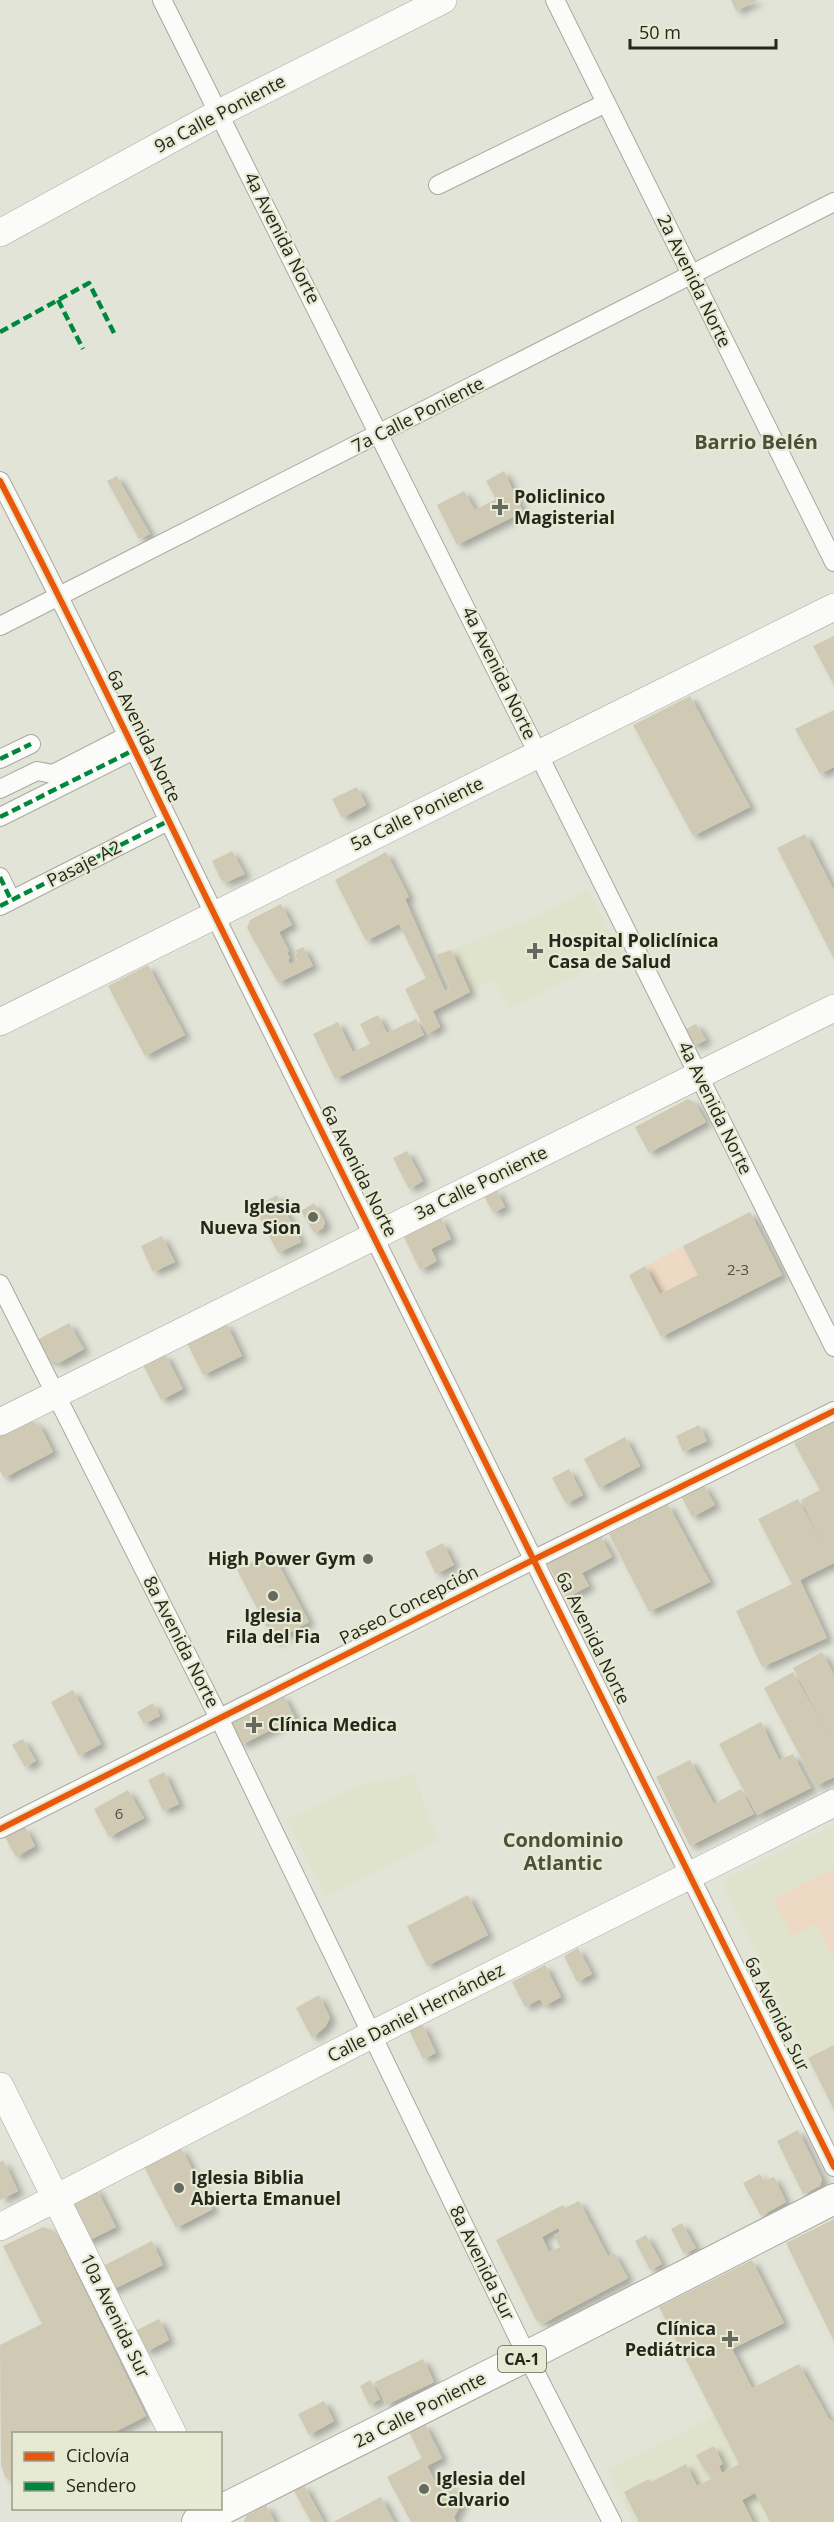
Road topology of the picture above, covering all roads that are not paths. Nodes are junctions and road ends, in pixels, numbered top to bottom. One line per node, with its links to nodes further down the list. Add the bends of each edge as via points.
1 (162, 0): 5 (street, 4a Avenida Norte)
2 (443, 0): 5 (street, 9a Calle Poniente)
3 (555, 0): 4 (street, 2a Avenida Norte)
4 (606, 103): 6 (street); 9 (street, 2a Avenida Norte)
5 (219, 113): 8 (street, 9a Calle Poniente); 10 (street, 4a Avenida Norte)
6 (438, 185)
7 (834, 202): 9 (street, 7a Calle Poniente)
8 (0, 233)
9 (692, 276): 10 (street, 7a Calle Poniente); 12 (street, 2a Avenida Norte)
10 (381, 434): 13 (street, 7a Calle Poniente); 18 (street, 4a Avenida Norte)
11 (0, 481): 13 (street, 6a Avenida Norte)
12 (834, 562)
13 (60, 596): 15 (street, 7a Calle Poniente); 16 (street, 6a Avenida Norte)
14 (834, 607): 18 (street, 5a Calle Poniente)
15 (0, 626)
16 (130, 743): 20 (street, via 52,774 37,771); 21 (street); 22 (street, 6a Avenida Norte)
17 (31, 744): 19 (street)
18 (539, 754): 25 (street, 5a Calle Poniente); 28 (street, 4a Avenida Norte)
19 (0, 759)
20 (0, 789)
21 (0, 817)
22 (168, 821): 24 (street, Pasaje A2); 25 (street, 6a Avenida Norte)
23 (0, 878): 24 (street)
24 (6, 903)
25 (214, 915): 27 (street, 5a Calle Poniente); 29 (street, 6a Avenida Norte)
26 (834, 1008): 28 (street, 3a Calle Poniente)
27 (0, 1022)
28 (699, 1076): 29 (street, 3a Calle Poniente); 31 (street, 4a Avenida Norte)
29 (374, 1236): 32 (street, 3a Calle Poniente); 35 (street, 6a Avenida Norte)
30 (0, 1284): 32 (street, 8a Avenida Norte)
31 (834, 1347)
32 (55, 1395): 34 (street, 3a Calle Poniente); 36 (street, 8a Avenida Norte)
33 (834, 1411): 35 (street, Paseo Concepción)
34 (0, 1422)
35 (537, 1558): 36 (street, Paseo Concepción); 39 (street, 6a Avenida Norte)
36 (219, 1718): 38 (street, Paseo Concepción); 40 (street, 8a Avenida Norte)
37 (834, 1803): 39 (street, Calle Daniel Hernández)
38 (0, 1829)
39 (692, 1874): 40 (street, Calle Daniel Hernández); 42 (street, 6a Avenida Sur)
40 (371, 2035): 43 (street, Calle Daniel Hernández); 46 (street, 8a Avenida Sur)
41 (0, 2086): 43 (street, 10a Avenida Sur)
42 (834, 2166)
43 (57, 2198): 45 (street, Calle Daniel Hernández); 47 (street, 10a Avenida Sur)
44 (834, 2199): 46 (main road, 2a Calle Poniente / CA-1)
45 (0, 2227)
46 (527, 2356): 48 (main road, 2a Calle Poniente / CA-1); 51 (street, 8a Avenida Sur)
47 (173, 2432)
48 (222, 2509)
49 (220, 2510): 50 (main road, 2a Calle Poniente / CA-1)
50 (206, 2517)
51 (612, 2522)

